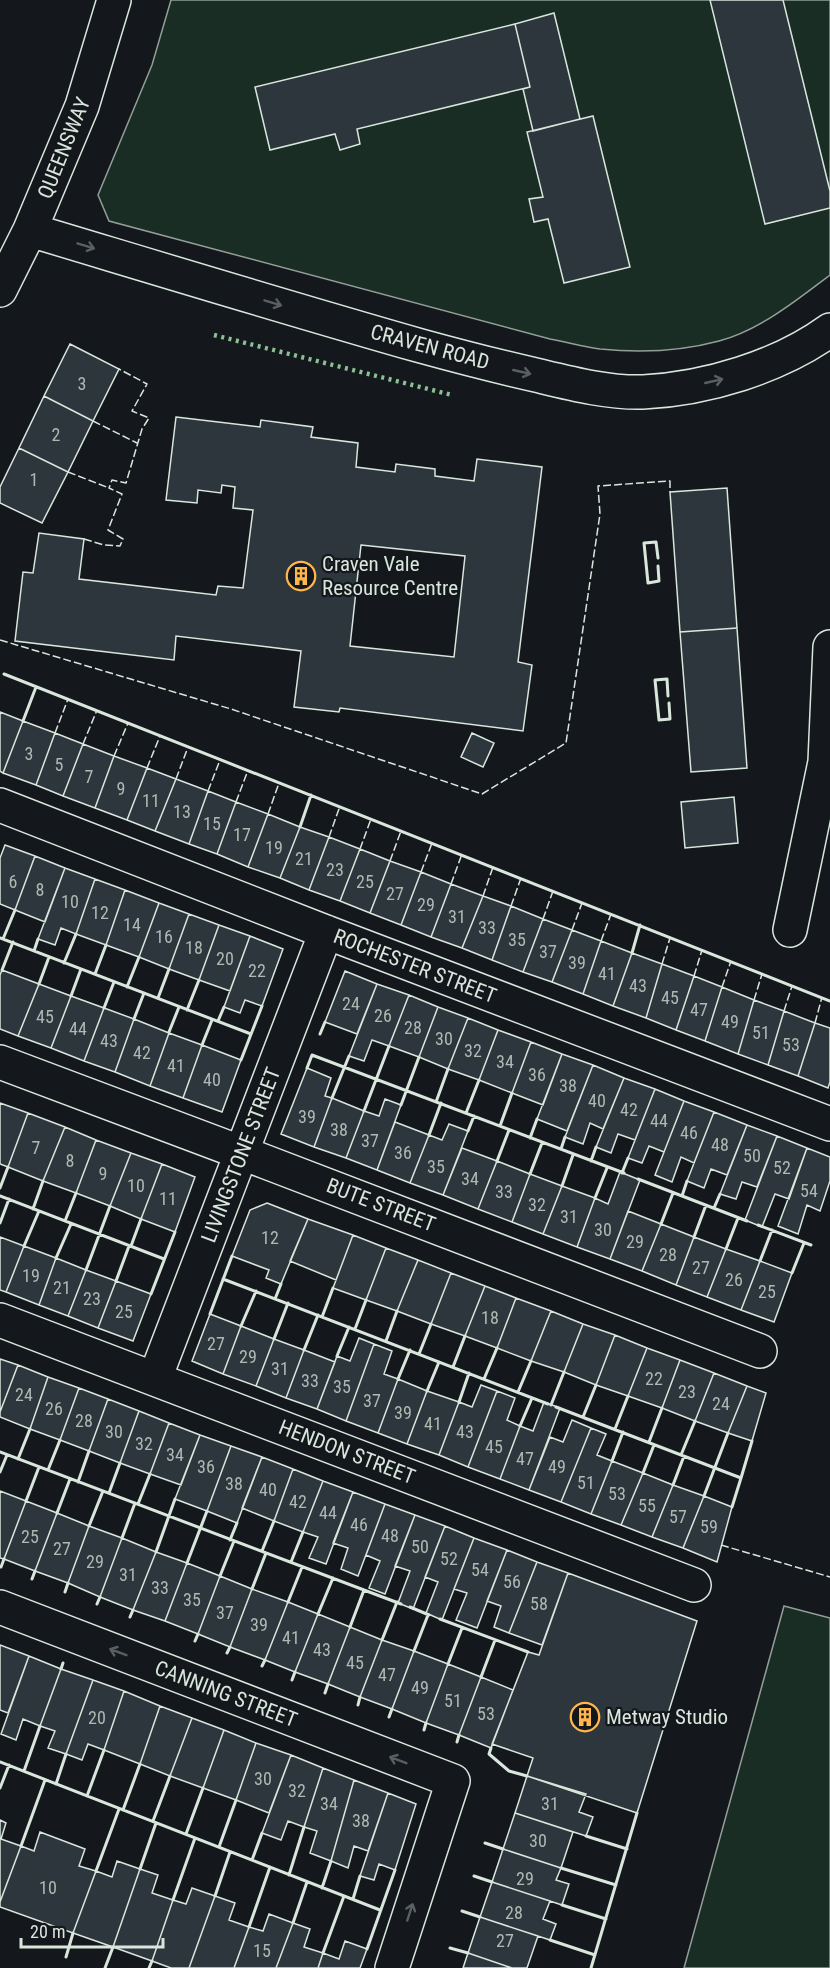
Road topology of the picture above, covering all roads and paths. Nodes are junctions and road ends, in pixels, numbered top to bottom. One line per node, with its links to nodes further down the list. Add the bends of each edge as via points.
1 (114, 0): 2 (street, QUEENSWAY, via 82,106)
2 (30, 230): 3 (street, QUEENSWAY); 4 (street, CRAVEN ROAD, one-way to 4, via 471,360 608,389 642,392 737,375 807,347)
3 (0, 290)
4 (830, 330)
5 (830, 647): 7 (street, via 825,762)
6 (0, 805): 8 (street, ROCHESTER STREET)
7 (790, 930)
8 (326, 932): 10 (street, ROCHESTER STREET); 11 (street, LIVINGSTONE STREET)
9 (0, 1062): 11 (street, BUTE STREET)
10 (830, 1124)
11 (242, 1153): 13 (street, BUTE STREET); 14 (street, LIVINGSTONE STREET)
12 (0, 1320): 14 (street, HENDON STREET)
13 (760, 1351)
14 (155, 1378): 15 (street, HENDON STREET)
15 (693, 1585)
16 (0, 1607): 17 (street, CANNING STREET, one-way to 16, via 453,1781)
17 (392, 1968)

